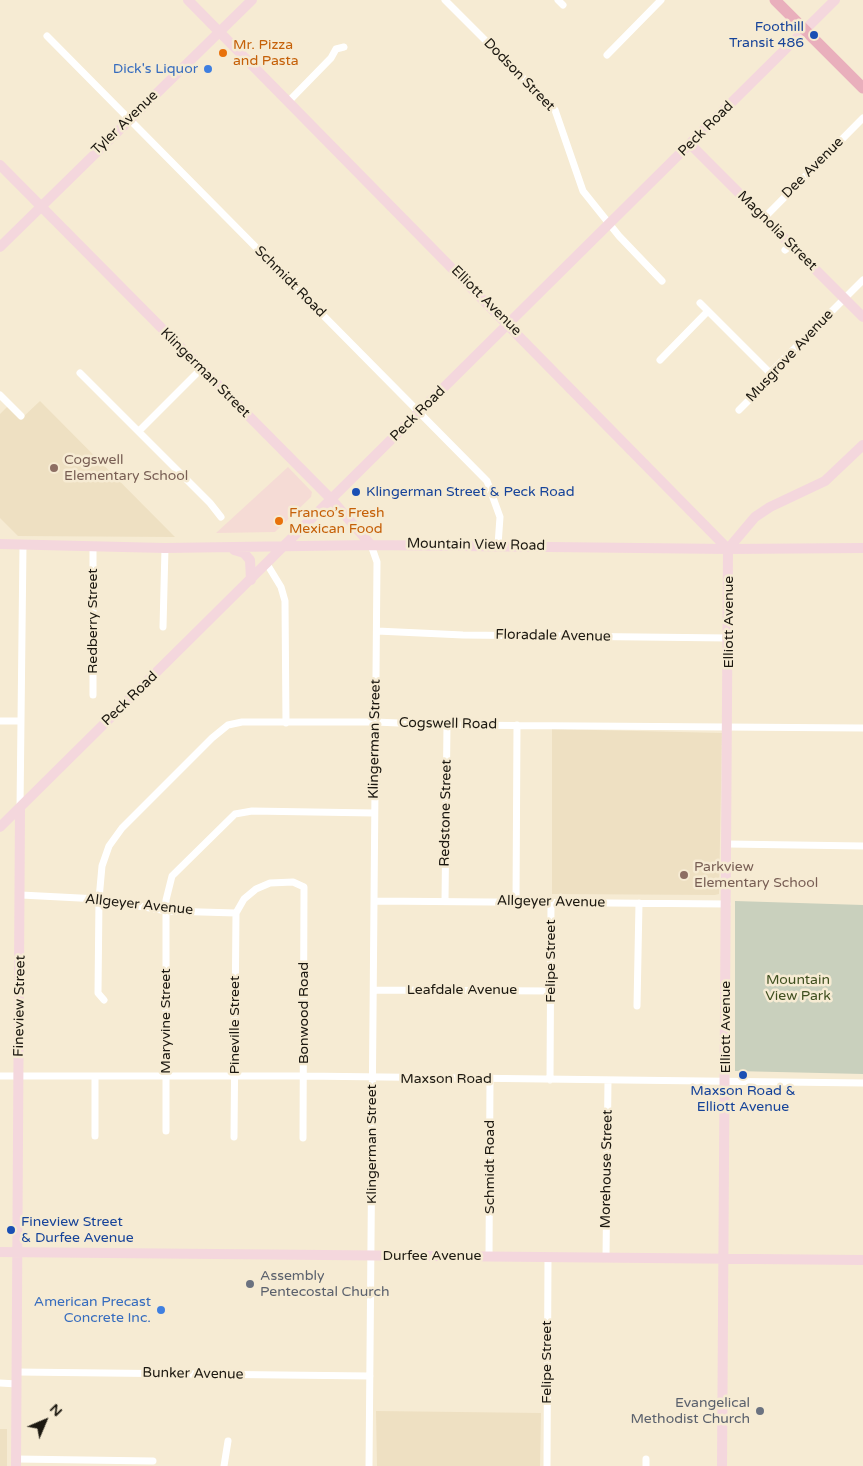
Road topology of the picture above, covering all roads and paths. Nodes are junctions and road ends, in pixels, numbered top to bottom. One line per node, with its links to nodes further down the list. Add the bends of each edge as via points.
1 (188, 0): 8 (street, Elliott Avenue)
2 (252, 0): 8 (street, Tyler Avenue)
3 (446, 0): 20 (street, Dodson Street, via 555,110 583,191)
4 (661, 0): 11 (street)
5 (775, 0): 7 (main road)
6 (836, 0): 7 (street, Peck Road)
7 (805, 30): 12 (main road); 16 (street, Peck Road)
8 (219, 32): 13 (street, Elliott Avenue); 15 (street, Tyler Avenue)
9 (47, 36): 15 (street, Schmidt Road)
10 (344, 47): 13 (street, via 336,49)
11 (607, 55)
12 (863, 88)
13 (289, 101): 28 (street, Elliott Avenue)
14 (863, 118): 19 (street, Dee Avenue)
15 (129, 119): 18 (street, Tyler Avenue); 35 (street, Schmidt Road)
16 (691, 145): 19 (street, Magnolia Street); 20 (street, Peck Road)
17 (0, 165): 18 (street, Klingerman Street)
18 (41, 207): 21 (street, Tyler Avenue); 30 (street, Klingerman Street)
19 (764, 218): 24 (street, Magnolia Street, via 788,247)
20 (611, 224): 23 (street, Dodson Street); 28 (street, Peck Road)
21 (0, 247)
22 (863, 280): 24 (street, Musgrove Avenue)
23 (662, 281)
24 (844, 299): 27 (street, Magnolia Street); 32 (street, Musgrove Avenue)
25 (700, 303): 26 (street)
26 (708, 311): 29 (street); 32 (street)
27 (863, 317)
28 (509, 324): 35 (street, Peck Road); 50 (street, Elliott Avenue)
29 (660, 360)
30 (201, 369): 37 (street); 39 (street, Klingerman Street)
31 (80, 373): 37 (street)
32 (770, 373): 34 (street, Musgrove Avenue, via 770,379)
33 (0, 395): 36 (street)
34 (739, 410)
35 (419, 413): 39 (street, Peck Road); 44 (street, Schmidt Road, via 487,481 500,518)
36 (21, 416)
37 (139, 431): 40 (street)
38 (863, 445): 50 (street, via 825,481 755,517)
39 (332, 500): 42 (street, Klingerman Street); 45 (street, Peck Road)
40 (221, 517)
41 (0, 544): 43 (street, Mountain View Road)
42 (371, 544): 44 (street, Mountain View Road); 45 (street, Mountain View Road); 54 (street, Klingerman Street, via 377,562)
43 (23, 545): 46 (street, Mountain View Road); 58 (street, Fineview Street)
44 (498, 545): 50 (street, Mountain View Road)
45 (285, 546): 47 (street, Mountain View Road); 51 (street, Peck Road)
46 (93, 547): 48 (street, Mountain View Road); 56 (street, Redberry Street)
47 (223, 547): 48 (street, Mountain View Road); 52 (street, via 248,556)
48 (165, 548): 53 (street)
49 (863, 548): 50 (street, Mountain View Road)
50 (728, 549): 55 (street, Elliott Avenue)
51 (267, 564): 52 (street, Peck Road); 59 (street, via 282,588 285,601)
52 (250, 580): 65 (street, Peck Road)
53 (163, 627)
54 (377, 631): 55 (street, Floradale Avenue); 60 (street, Klingerman Street)
55 (729, 638): 63 (street, Elliott Avenue)
56 (93, 695)
57 (0, 721): 58 (street)
58 (20, 721): 65 (street, Fineview Street)
59 (286, 722): 60 (street, Cogswell Road); 71 (street, Cogswell Road, via 235,723 212,738 115,837 102,866)
60 (374, 722): 61 (street, Cogswell Road); 66 (street, Klingerman Street)
61 (447, 725): 62 (street, Cogswell Road); 72 (street, Redstone Street)
62 (517, 725): 63 (street, Cogswell Road); 74 (street)
63 (729, 726): 64 (street, Cogswell Road); 68 (street, Elliott Avenue)
64 (863, 728)
65 (20, 808): 67 (street, Peck Road); 70 (street, Fineview Street)
66 (374, 813): 73 (street, Klingerman Street); 78 (street, Maryvine Street, via 246,811 235,814 172,876)
67 (0, 827)
68 (728, 844): 69 (street); 77 (street, Elliott Avenue)
69 (863, 846)
70 (21, 895): 71 (street, Allgeyer Avenue); 89 (street, Fineview Street)
71 (98, 900): 78 (street, Allgeyer Avenue); 82 (street, via 98,993)
72 (445, 901): 73 (street, Allgeyer Avenue); 74 (street, Allgeyer Avenue)
73 (374, 902): 80 (street, Klingerman Street)
74 (516, 902): 75 (street, Allgeyer Avenue)
75 (551, 903): 76 (street, Allgeyer Avenue); 81 (street, Felipe Street)
76 (638, 904): 77 (street, Allgeyer Avenue); 83 (street)
77 (727, 904): 94 (street, Elliott Avenue)
78 (167, 911): 79 (street, Allgeyer Avenue); 86 (street, Maryvine Street)
79 (236, 913): 87 (street, Pineville Street); 88 (street, Bonwood Road, via 244,899 270,883 293,882 304,887)
80 (374, 990): 81 (street, Leafdale Avenue); 90 (street, Klingerman Street)
81 (551, 991): 92 (street, Felipe Street)
82 (104, 1000)
83 (637, 1006)
84 (0, 1076): 89 (street, Maxson Road)
85 (95, 1076): 86 (street, Maxson Road); 89 (street, Maxson Road); 97 (street)
86 (166, 1076): 87 (street, Maxson Road); 96 (street, Maryvine Street)
87 (235, 1076): 88 (street, Maxson Road); 98 (street, Pineville Street)
88 (304, 1076): 90 (street, Maxson Road); 99 (street, Bonwood Road)
89 (19, 1077): 101 (street, Fineview Street)
90 (372, 1078): 91 (street, Maxson Road); 102 (street, Klingerman Street)
91 (490, 1079): 92 (street, Maxson Road); 103 (street, Schmidt Road)
92 (550, 1080): 93 (street, Maxson Road)
93 (608, 1080): 94 (street, Maxson Road); 104 (street, Morehouse Street)
94 (726, 1082): 95 (street, Maxson Road); 106 (street, Elliott Avenue)
95 (863, 1083)
96 (166, 1131)
97 (95, 1136)
98 (234, 1137)
99 (303, 1138)
100 (0, 1252): 101 (street, Durfee Avenue)
101 (17, 1252): 102 (street, Durfee Avenue); 108 (street, Fineview Street)
102 (371, 1255): 103 (street, Durfee Avenue); 109 (street, Klingerman Street)
103 (490, 1256): 105 (street, Durfee Avenue)
104 (606, 1257): 105 (street, Durfee Avenue); 106 (street, Durfee Avenue)
105 (548, 1258): 117 (street, Felipe Street)
106 (725, 1259): 107 (street, Durfee Avenue); 118 (street, Elliott Avenue)
107 (863, 1260)
108 (17, 1372): 109 (street, Bunker Avenue); 111 (street, Fineview Street)
109 (370, 1376): 116 (street, Klingerman Street)
110 (0, 1383): 111 (street)
111 (17, 1384): 114 (street, Fineview Street)
112 (228, 1440): 115 (street)
113 (153, 1461): 114 (street)
114 (16, 1463)
115 (224, 1466)
116 (369, 1466)
117 (547, 1466)
118 (722, 1466)

